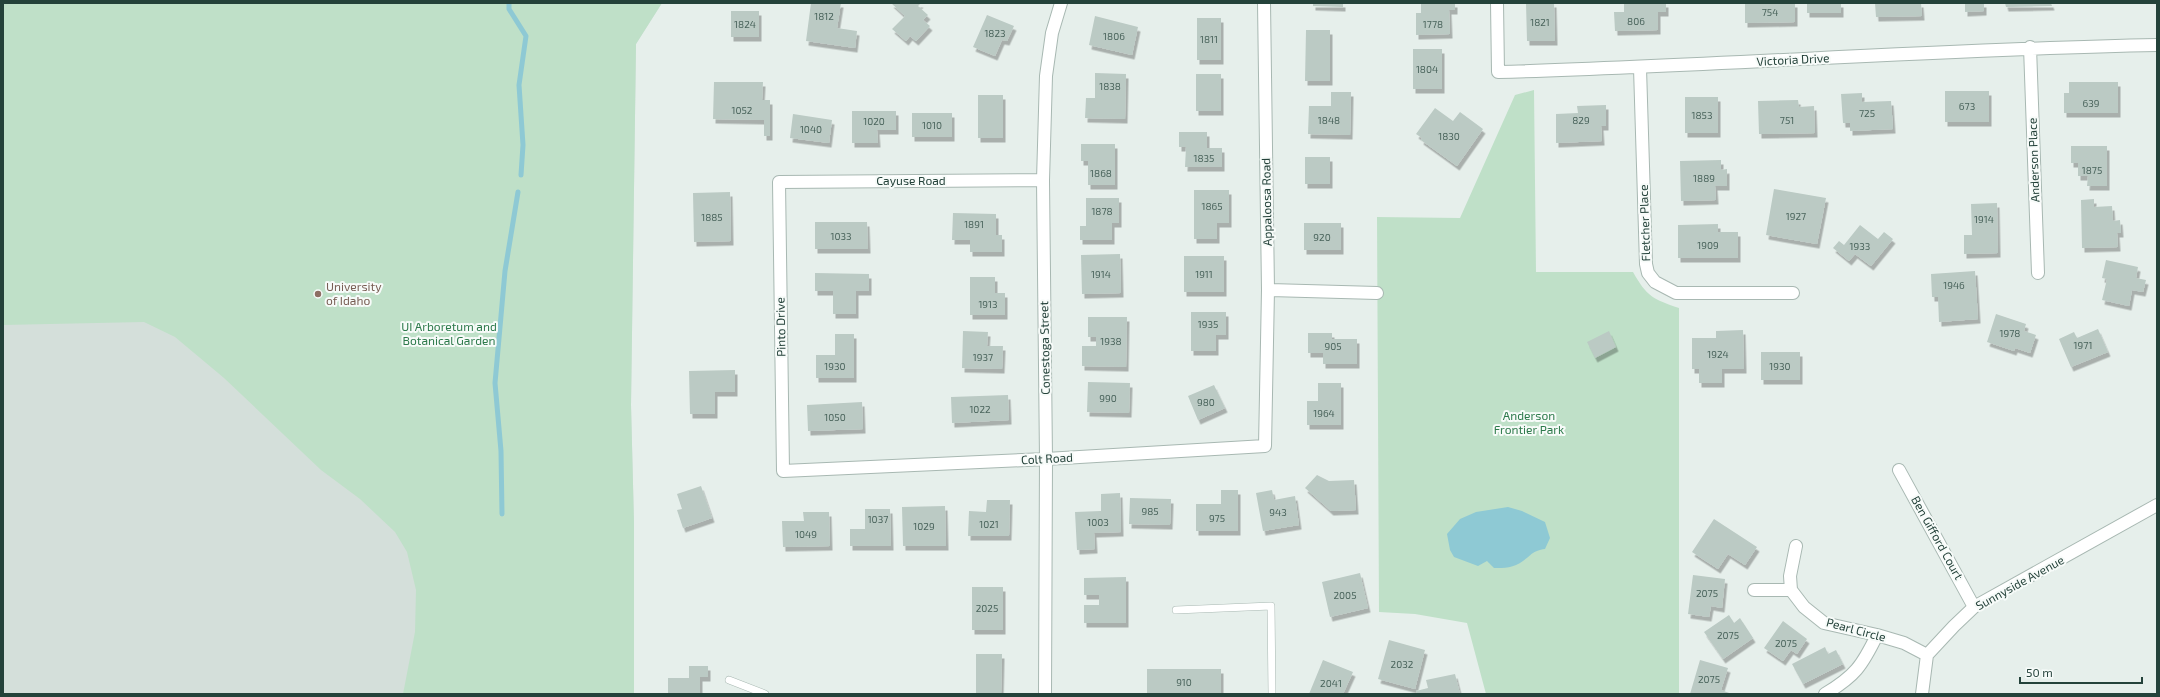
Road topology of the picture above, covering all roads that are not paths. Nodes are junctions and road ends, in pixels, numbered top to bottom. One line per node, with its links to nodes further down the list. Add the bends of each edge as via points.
1 (1061, 3): 7 (street, Conestoga Street, via 1052,33 1046,76)
2 (1264, 3): 10 (street, Appaloosa Road)
3 (1497, 3): 6 (street, Victoria Drive, via 1498,72)
4 (2157, 45): 5 (street, Victoria Drive)
5 (2030, 47): 6 (street, Victoria Drive); 9 (street, Anderson Place)
6 (1640, 68): 12 (street, Fletcher Place, via 1646,264 1654,282 1676,293)
7 (1042, 180): 8 (street, Cayuse Road); 14 (street, Conestoga Street)
8 (780, 182): 16 (street, Pinto Drive)
9 (2038, 273)
10 (1268, 290): 11 (street); 13 (street, Appaloosa Road)
11 (1377, 293)
12 (1793, 293)
13 (1266, 400): 14 (street, Colt Road, via 1265,446)
14 (1046, 459): 16 (street, Colt Road); 27 (street, Conestoga Street)
15 (1899, 470): 21 (street, Ben Gifford Court)
16 (783, 471)
17 (2157, 505): 21 (street, Sunnyside Avenue)
18 (1796, 546): 20 (street, via 1790,576)
19 (1754, 590): 20 (street)
20 (1791, 590): 23 (street, Pearl Circle, via 1804,607 1824,623)
21 (1974, 607): 24 (street, Sunnyside Avenue)
22 (1176, 610): 28 (lane, via 1271,606)
23 (1877, 635): 24 (street, Pearl Circle, via 1904,643); 29 (street, via 1864,662 1847,680)
24 (1927, 656): 30 (street)
25 (729, 680): 26 (lane)
26 (765, 694)
27 (1045, 694)
28 (1272, 694)
29 (1825, 694)
30 (1922, 694)

